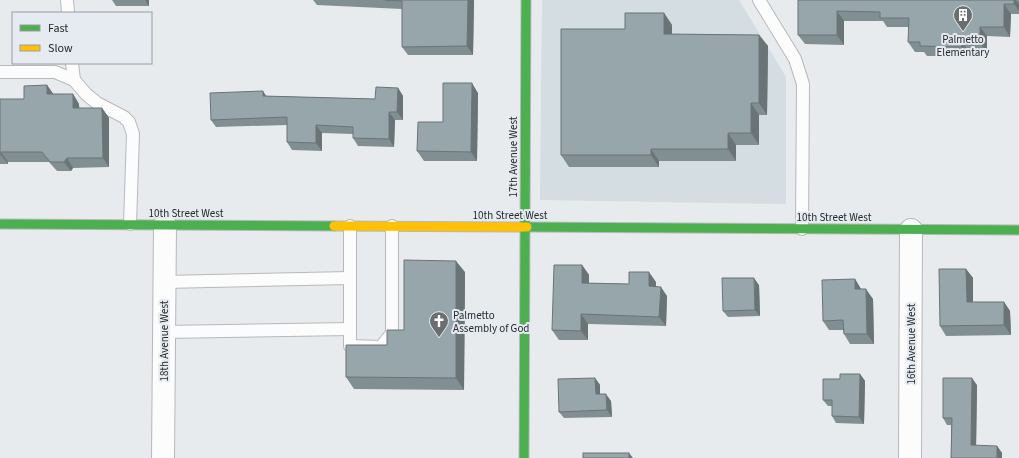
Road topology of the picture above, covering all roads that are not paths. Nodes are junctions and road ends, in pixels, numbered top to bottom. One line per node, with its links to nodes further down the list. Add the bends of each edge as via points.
1 (67, 0): 4 (lane)
2 (526, 0): 13 (street, 17th Avenue West)
3 (759, 0): 14 (lane, via 795,59 803,84)
4 (68, 12)
5 (72, 64): 7 (lane)
6 (0, 72): 7 (lane, via 55,72)
7 (74, 80): 9 (lane, via 97,103 124,116 129,122 133,134)
8 (0, 224): 9 (street, 10th Street West)
9 (130, 224): 10 (street, 10th Street West)
10 (164, 225): 11 (street, 10th Street West); 18 (street, 18th Avenue West)
11 (350, 226): 12 (street, 10th Street West); 17 (lane)
12 (392, 226): 13 (street, 10th Street West); 19 (lane, via 392,333 380,347 350,346)
13 (525, 227): 14 (street, 10th Street West); 22 (street, 17th Avenue West)
14 (802, 229): 15 (street, 10th Street West)
15 (911, 230): 16 (street, 10th Street West); 23 (street, 16th Avenue West)
16 (1019, 230)
17 (350, 278): 18 (lane); 19 (lane)
18 (164, 282): 20 (street, 18th Avenue West)
19 (350, 329): 20 (lane)
20 (164, 332): 21 (street, 18th Avenue West)
21 (163, 458)
22 (524, 458)
23 (910, 458)

